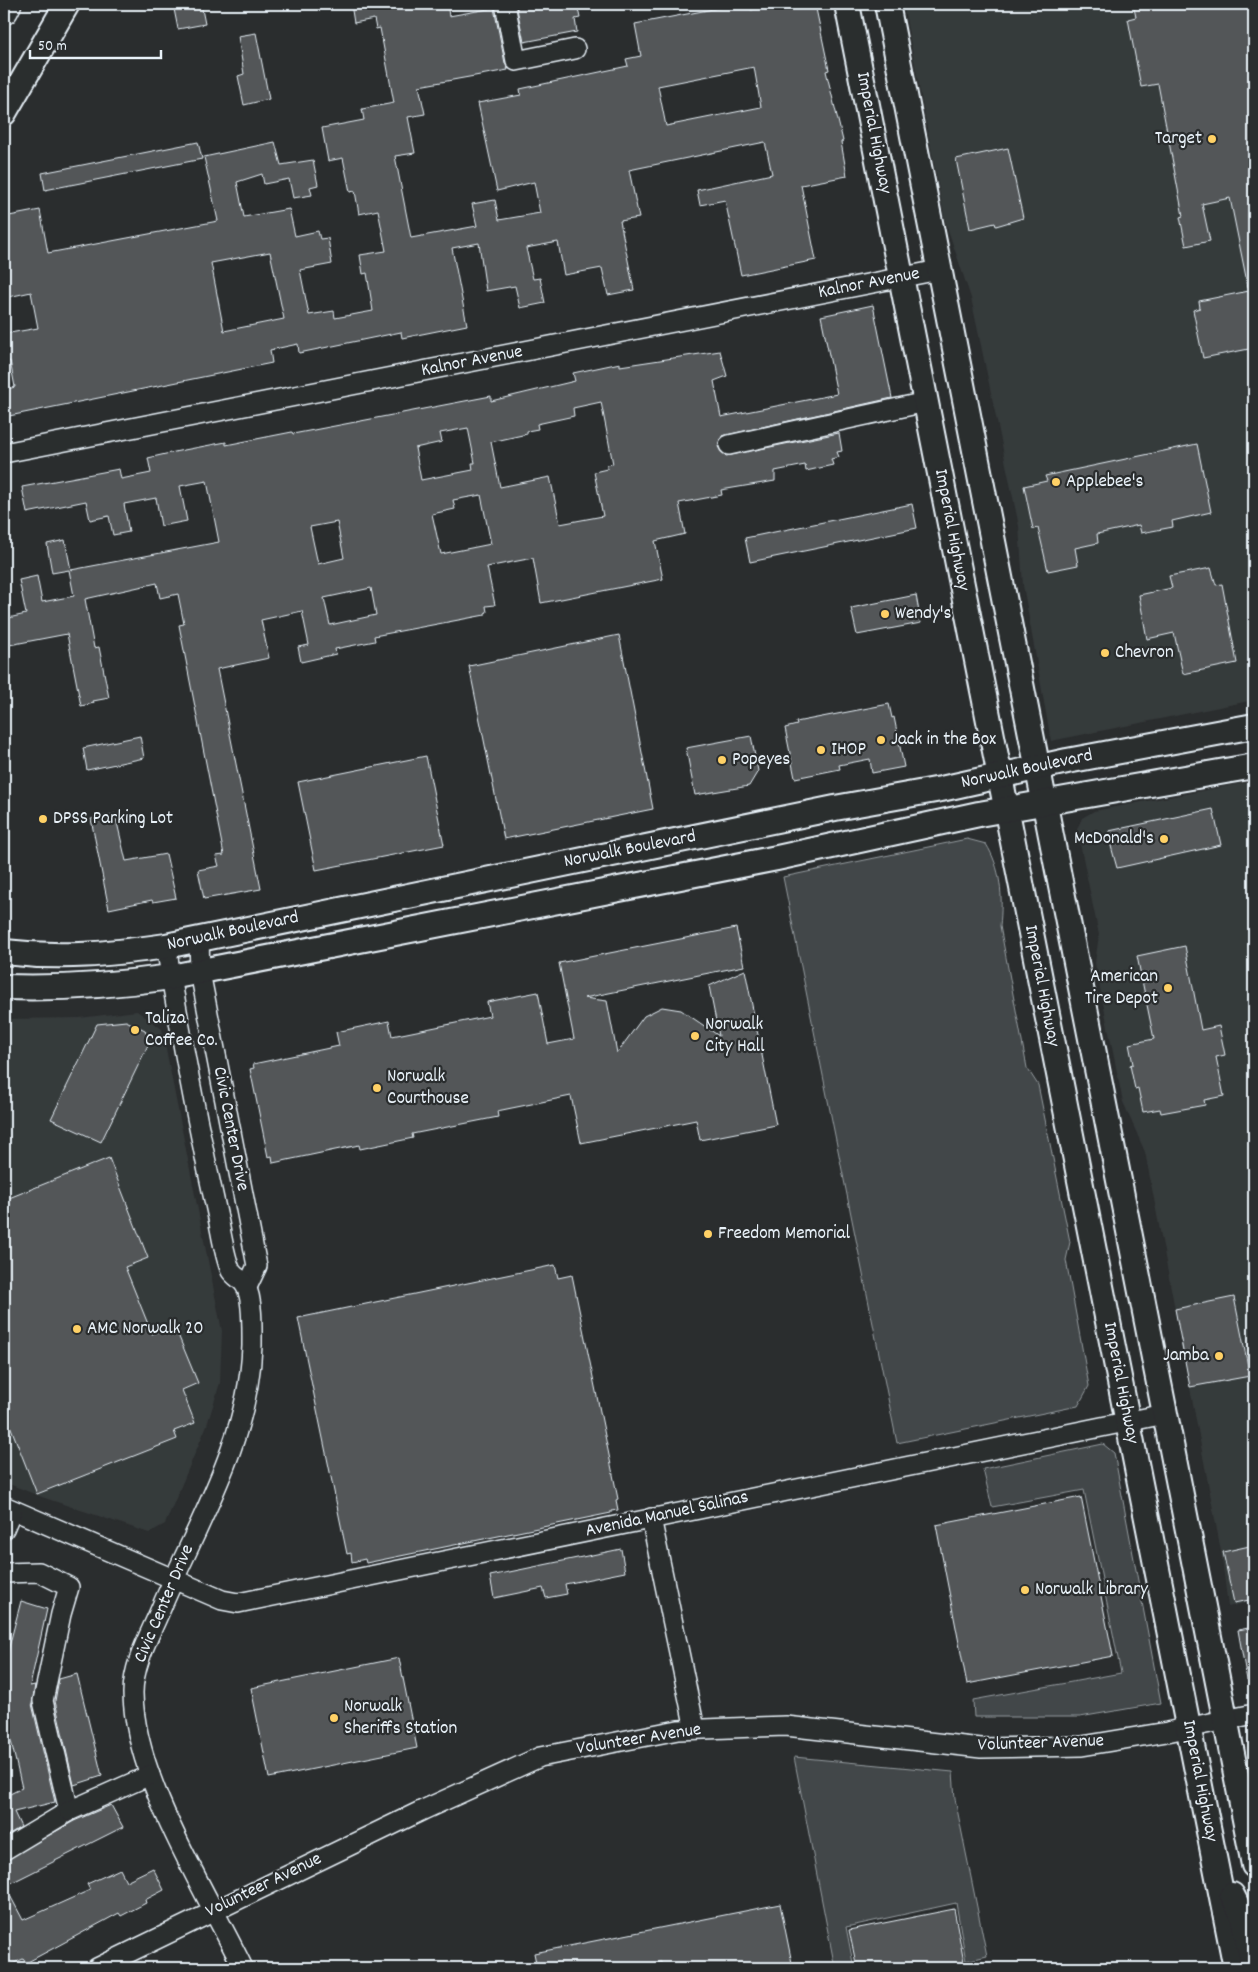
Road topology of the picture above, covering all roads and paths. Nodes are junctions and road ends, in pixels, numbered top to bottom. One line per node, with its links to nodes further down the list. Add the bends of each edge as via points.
1 (7, 4): 6 (highway)
2 (67, 4): 8 (main road)
3 (505, 4): 7 (street, via 516,61)
4 (848, 4): 10 (main road, Imperial Highway)
5 (887, 4): 9 (main road, Imperial Highway)
6 (4, 10)
7 (575, 49)
8 (4, 113)
9 (939, 270): 10 (street, Kalnor Avenue); 16 (main road, Imperial Highway)
10 (901, 277): 11 (main road, Imperial Highway); 13 (street, Kalnor Avenue)
11 (926, 402): 12 (street); 17 (main road, Imperial Highway)
12 (729, 445)
13 (4, 453)
14 (1254, 726): 16 (main road, Norwalk Boulevard)
15 (1254, 766): 18 (main road, Norwalk Boulevard)
16 (1037, 768): 17 (main road, Norwalk Boulevard); 18 (main road, Imperial Highway)
17 (1000, 776): 19 (main road, Imperial Highway); 20 (main road, Norwalk Boulevard)
18 (1043, 802): 19 (main road, Norwalk Boulevard); 27 (main road, Imperial Highway)
19 (1006, 810): 23 (main road, Norwalk Boulevard); 28 (main road, Imperial Highway)
20 (199, 939): 21 (main road, Norwalk Boulevard); 23 (street, Civic Center Drive)
21 (166, 946): 22 (main road, Norwalk Boulevard, via 81,956 32,956); 24 (street, Civic Center Drive)
22 (4, 952)
23 (200, 972): 24 (main road, Norwalk Boulevard); 26 (street, Civic Center Drive, via 257,1266)
24 (171, 977): 25 (main road, Norwalk Boulevard, via 97,986); 26 (street, Civic Center Drive, via 218,1219 231,1270)
25 (4, 987)
26 (247, 1287): 33 (street, Civic Center Drive, via 252,1347 245,1408 216,1490)
27 (1164, 1414): 28 (street, Avenida Manuel Salinas); 35 (main road, Imperial Highway)
28 (1128, 1421): 30 (street, Avenida Manuel Salinas); 36 (main road, Imperial Highway)
29 (8, 1508): 31 (street); 33 (street, Avenida Manuel Salinas)
30 (651, 1518): 33 (street, Avenida Manuel Salinas, via 238,1603 222,1600); 37 (street)
31 (4, 1530)
32 (4, 1573): 39 (street, via 40,1572 69,1588 43,1701)
33 (174, 1580): 38 (street, Civic Center Drive, via 141,1656 133,1690 136,1723)
34 (1254, 1714): 35 (street, Volunteer Avenue)
35 (1225, 1719): 36 (street, Volunteer Avenue); 42 (main road, Imperial Highway)
36 (1189, 1728): 37 (street, Volunteer Avenue, via 1082,1746 1013,1748 960,1746 786,1726); 41 (main road, Imperial Highway)
37 (694, 1729): 43 (street, Volunteer Avenue, via 540,1757)
38 (150, 1775): 39 (street); 43 (street, Civic Center Drive)
39 (69, 1811): 40 (street)
40 (4, 1850)
41 (1216, 1865): 46 (main road, Imperial Highway); 47 (main road, via 1242,1915)
42 (1254, 1865)
43 (215, 1910): 44 (street, Volunteer Avenue); 45 (street, Civic Center Drive)
44 (97, 1968)
45 (244, 1968)
46 (1236, 1968)
47 (1254, 1968)

